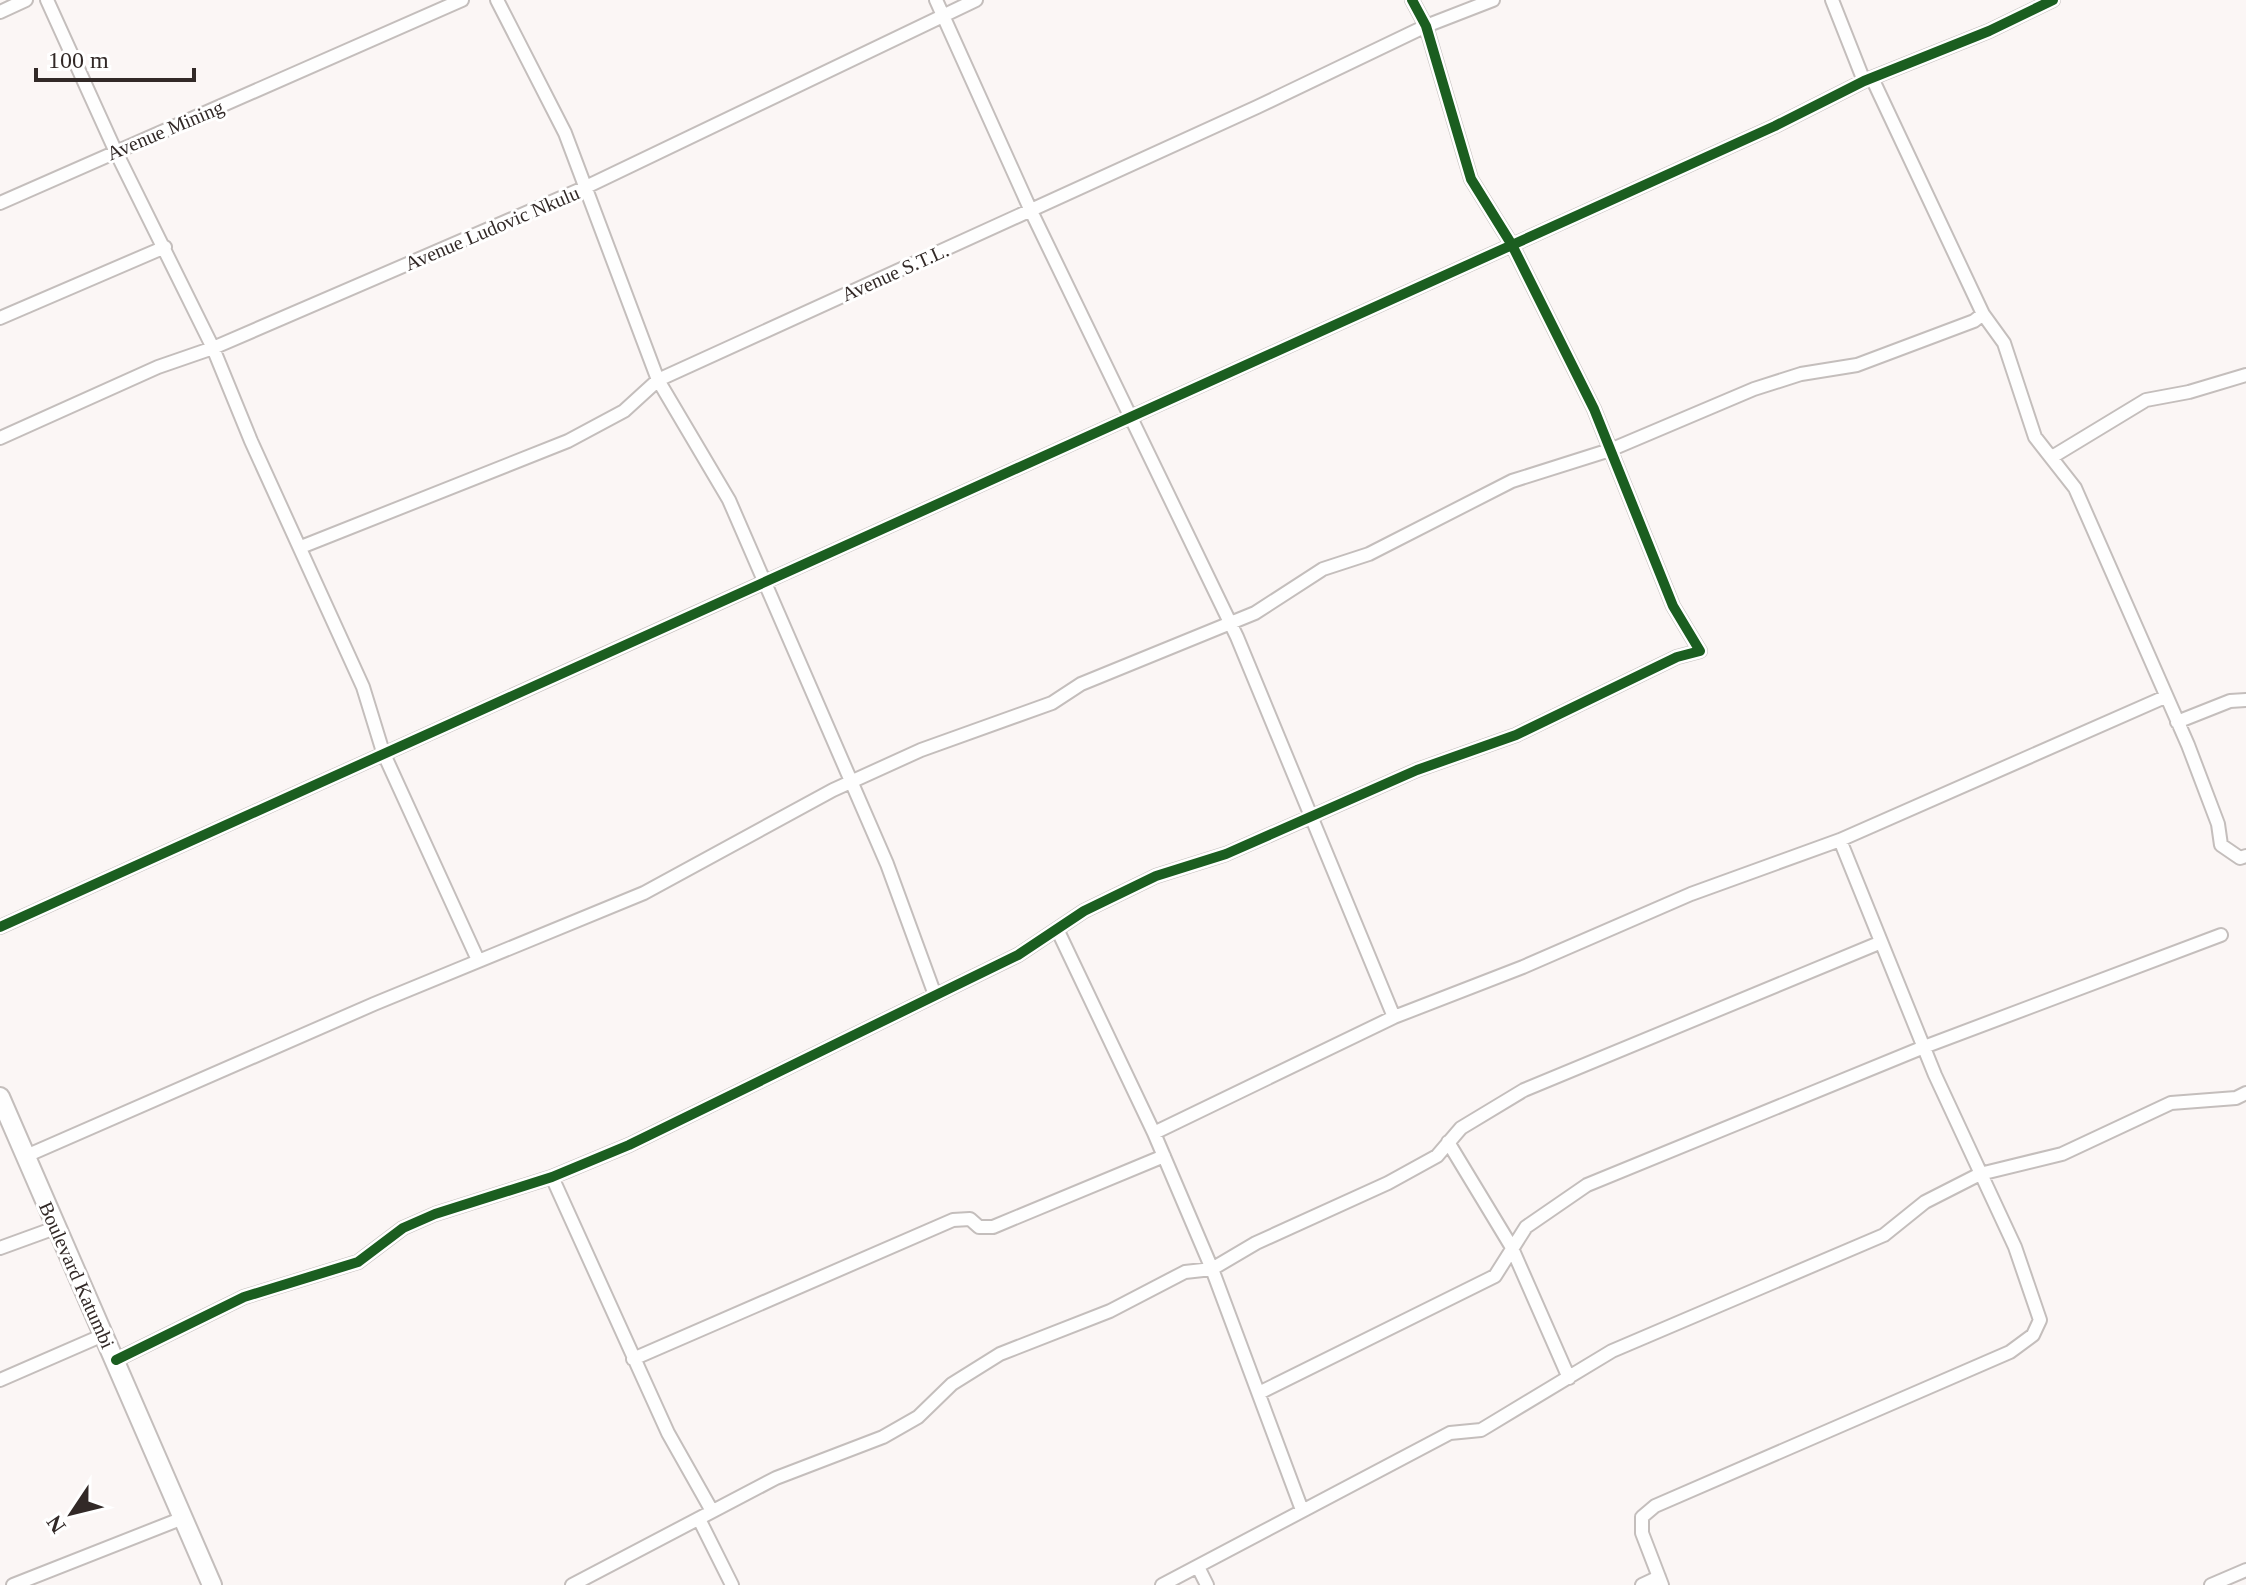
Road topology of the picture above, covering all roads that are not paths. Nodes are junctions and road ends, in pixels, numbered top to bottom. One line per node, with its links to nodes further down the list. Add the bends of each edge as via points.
1 (26, 0): 11 (street)
2 (47, 0): 15 (street)
3 (462, 0): 15 (street, Avenue Mining)
4 (497, 0): 16 (street, via 565,133)
5 (936, 0): 12 (street)
6 (976, 0): 12 (street, Avenue Ludovic Nkulu)
7 (1412, 0): 13 (street)
8 (1493, 0): 13 (street, Avenue S.T.L.)
9 (1832, 0): 14 (street)
10 (2053, 0): 14 (street)
11 (0, 12)
12 (942, 14): 16 (street, Avenue Ludovic Nkulu); 18 (street)
13 (1426, 26): 18 (street, Avenue S.T.L.); 19 (street, via 1471,179)
14 (1868, 79): 19 (street); 21 (street)
15 (115, 150): 17 (street, Avenue Mining); 20 (street)
16 (586, 187): 23 (street, Avenue Ludovic Nkulu); 25 (street)
17 (0, 203)
18 (1031, 211): 25 (street, Avenue S.T.L.); 26 (street)
19 (1512, 245): 26 (street); 28 (street)
20 (165, 247): 22 (street); 23 (street)
21 (1983, 314): 28 (street, via 1857,365 1754,389); 29 (street, via 2004,343 2035,437)
22 (0, 318)
23 (213, 348): 27 (street, Avenue Ludovic Nkulu); 30 (street)
24 (2246, 375): 29 (street, via 2146,400)
25 (658, 380): 30 (street, Avenue S.T.L., via 624,411 568,441); 31 (street, via 729,500)
26 (1130, 417): 31 (street); 32 (street)
27 (0, 438)
28 (1610, 450): 32 (street, via 1512,481 1369,554 1323,569 1255,613); 38 (street, via 1678,616 1700,651 1677,657 1516,735)
29 (2052, 457): 33 (street, via 2075,488)
30 (301, 547): 36 (street, via 363,687)
31 (764, 581): 36 (street); 37 (street)
32 (1229, 621): 37 (street, via 1081,684 1052,703 921,750); 38 (street)
33 (2165, 697): 35 (street); 39 (street)
34 (2246, 700): 35 (street)
35 (2177, 722): 40 (street, via 2218,824 2221,845 2240,858)
36 (383, 752): 41 (street, via 266,810); 45 (street)
37 (851, 783): 45 (street, via 644,893); 46 (street)
38 (1311, 815): 42 (street, via 1226,854 1156,876); 47 (street)
39 (1840, 840): 44 (street); 47 (street, via 1691,894)
40 (2246, 856)
41 (0, 927)
42 (1057, 929): 46 (street, via 1018,955); 51 (street)
43 (2221, 935): 48 (street)
44 (1879, 943): 48 (street); 52 (street, via 1524,1090 1478,1116)
45 (478, 960): 53 (street)
46 (935, 995): 56 (street, via 629,1145)
47 (1394, 1017): 51 (street)
48 (1924, 1047): 55 (street); 58 (street, via 1587,1185 1526,1227)
49 (2246, 1093): 55 (street, via 2171,1103 2062,1154)
50 (2, 1109): 53 (street, Boulevard Katumbi)
51 (1154, 1133): 54 (street)
52 (1448, 1142): 58 (street); 60 (street, via 1417,1168)
53 (26, 1156): 57 (street, Boulevard Katumbi)
54 (1164, 1156): 60 (street); 62 (street, via 993,1227 953,1220)
55 (1980, 1174): 64 (street, via 1925,1202 1884,1235 1612,1351); 73 (street, via 2035,1298 2040,1320 2033,1335 2010,1352 1655,1506 1642,1517 1642,1533)
56 (552, 1177): 62 (street); 63 (street, via 435,1214 403,1228 358,1262 244,1297)
57 (55, 1228): 59 (street); 61 (street, Boulevard Katumbi)
58 (1511, 1246): 64 (street); 66 (street, via 1495,1276)
59 (0, 1248)
60 (1212, 1269): 66 (street); 68 (street, via 1185,1272 1084,1323 1000,1354 883,1437 789,1472)
61 (101, 1336): 63 (street, Boulevard Katumbi); 65 (street)
62 (633, 1359): 68 (street)
63 (116, 1360): 69 (street, Boulevard Katumbi)
64 (1569, 1378): 67 (street, via 1481,1430 1450,1433)
65 (0, 1380)
66 (1259, 1393): 67 (street)
67 (1302, 1510): 71 (street)
68 (712, 1511): 70 (street)
69 (183, 1518): 74 (street); 75 (street, Boulevard Katumbi)
70 (699, 1519): 76 (street); 77 (street)
71 (1198, 1567): 78 (street); 79 (street)
72 (2246, 1570): 81 (street)
73 (1660, 1581): 80 (street)
74 (13, 1585)
75 (212, 1585)
76 (572, 1585)
77 (732, 1585)
78 (1162, 1585)
79 (1207, 1585)
80 (1642, 1585)
81 (2211, 1585)

